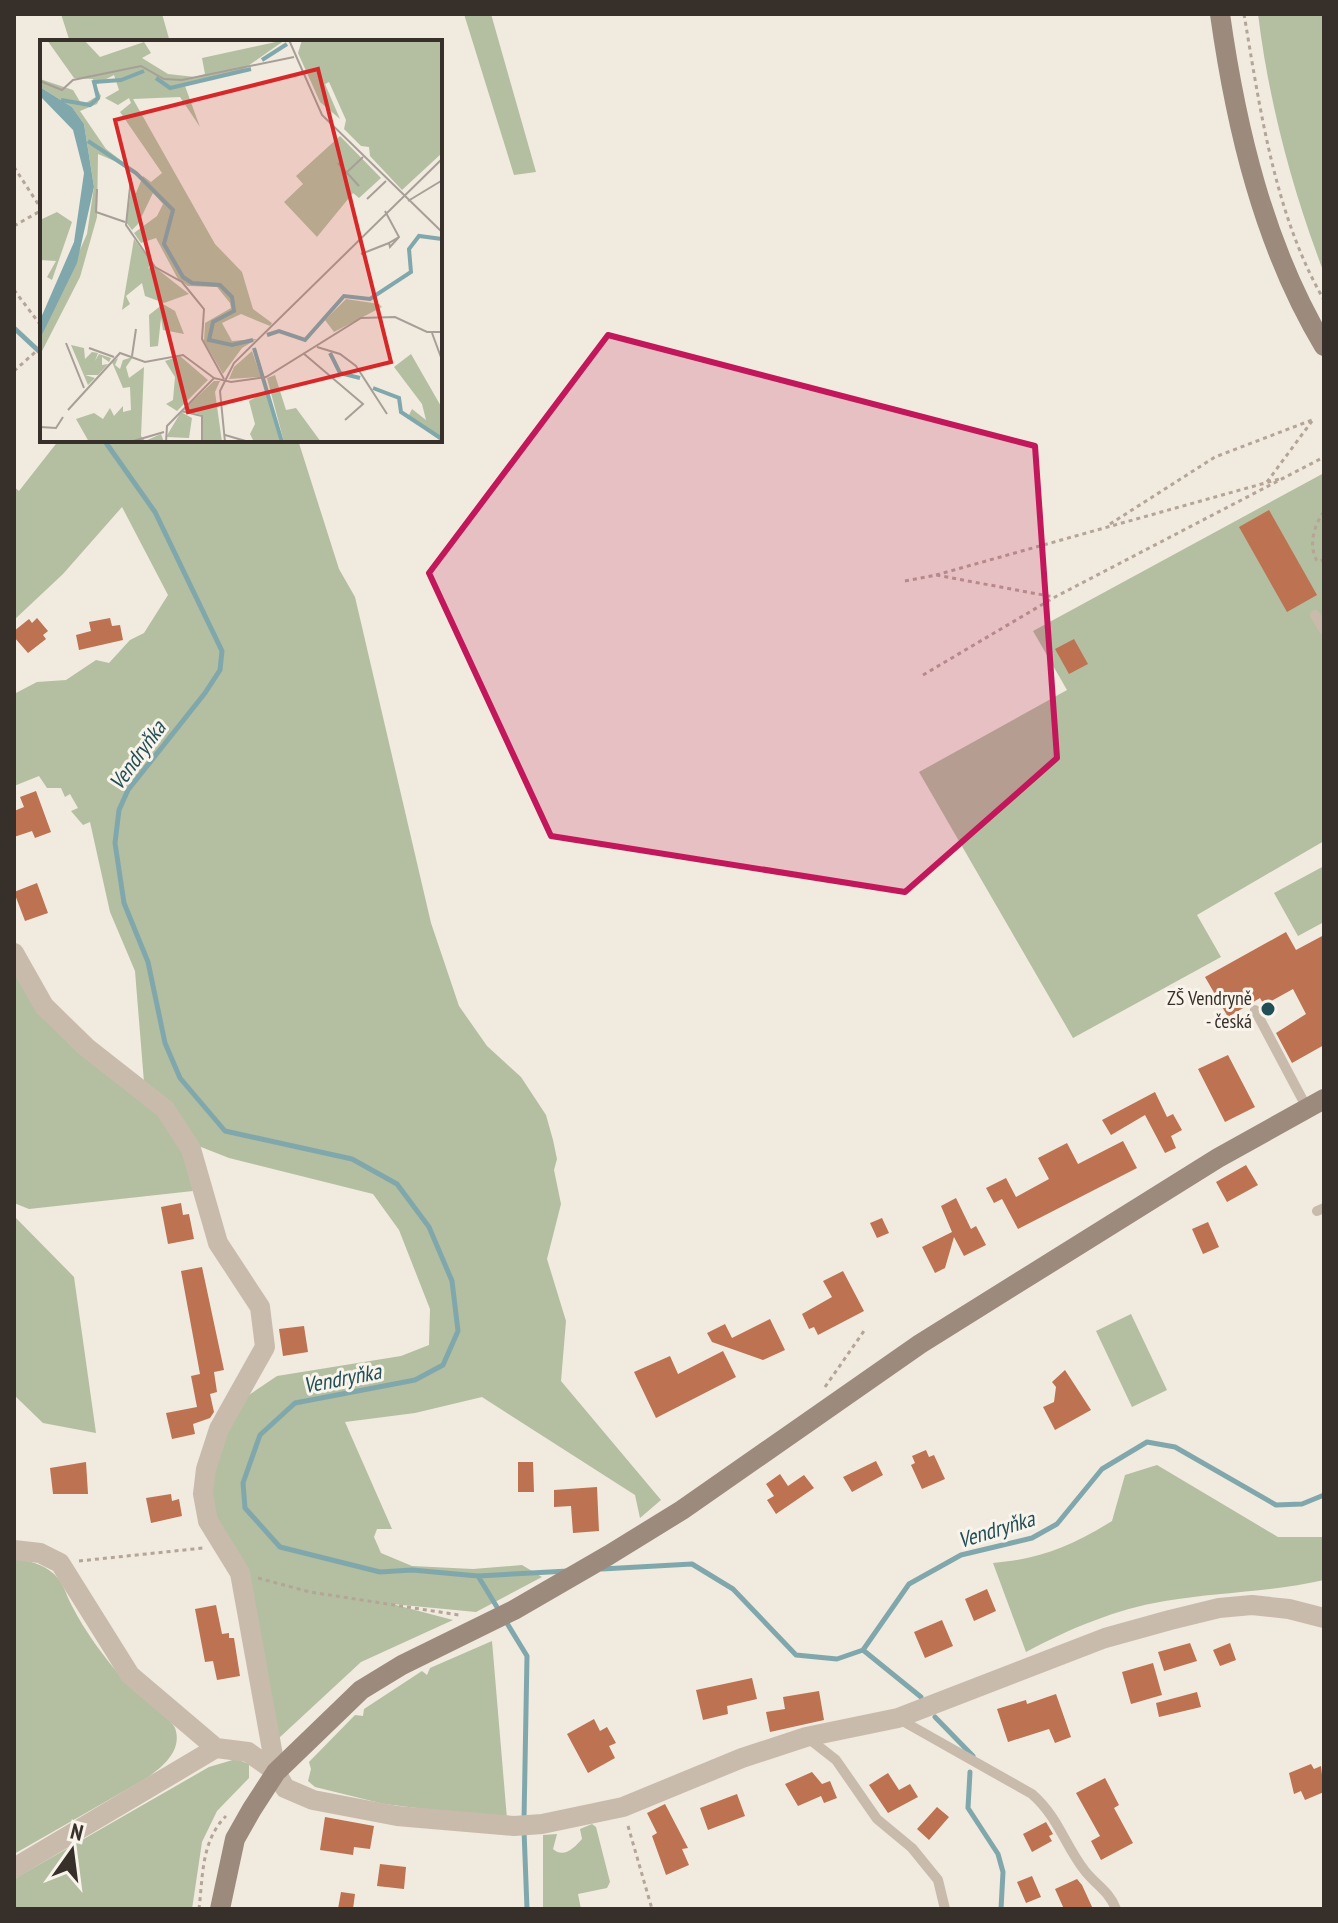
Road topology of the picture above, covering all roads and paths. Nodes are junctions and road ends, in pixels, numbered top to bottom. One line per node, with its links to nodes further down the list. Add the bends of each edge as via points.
1 (1220, 14): 10 (street, via 1265,218 1292,289)
2 (1244, 14): 8 (path, via 1276,176)
3 (14, 167): 4 (path)
4 (40, 207)
5 (40, 211): 6 (path)
6 (14, 226)
7 (14, 290): 9 (path)
8 (1324, 300)
9 (40, 324)
10 (1324, 346)
11 (40, 348): 12 (path)
12 (14, 371)
13 (1324, 457): 14 (path)
14 (1288, 477): 15 (path); 21 (path)
15 (1267, 482): 17 (path); 17 (path, via 1312,420 1215,457)
16 (1324, 512): 18 (path, via 1312,545 1317,561)
17 (1106, 526): 19 (path)
18 (1324, 560)
19 (936, 575): 20 (path); 21 (path)
20 (905, 581)
21 (1055, 597): 24 (path)
22 (1315, 615): 23 (lane)
23 (1324, 630)
24 (923, 675)
25 (14, 953): 30 (street, via 44,1006 165,1109 191,1149 218,1243 260,1307 265,1347 219,1429 206,1469 208,1521)
26 (1255, 1010): 27 (lane)
27 (1316, 1103): 39 (street, via 920,1344 609,1555 361,1690)
28 (864, 1331): 29 (path)
29 (828, 1382)
30 (223, 1546): 32 (path); 33 (street)
31 (14, 1550): 32 (street, via 40,1553)
32 (60, 1563): 38 (street, via 130,1675)
33 (240, 1573): 34 (path, via 310,1592); 39 (street)
34 (459, 1615)
35 (1324, 1618): 36 (street, via 1252,1605 1219,1608 1105,1638)
36 (898, 1718): 37 (street); 45 (lane, via 1032,1794 1050,1810 1085,1872)
37 (806, 1737): 40 (street); 44 (lane, via 836,1760 877,1819 912,1848 938,1880)
38 (216, 1748): 39 (street, via 248,1752); 41 (street)
39 (276, 1772): 40 (street, via 285,1788 313,1800 397,1816 514,1826); 42 (street, via 235,1839)
40 (623, 1807): 43 (path)
41 (14, 1868)
42 (220, 1909)
43 (652, 1909)
44 (945, 1909)
45 (1116, 1909)

